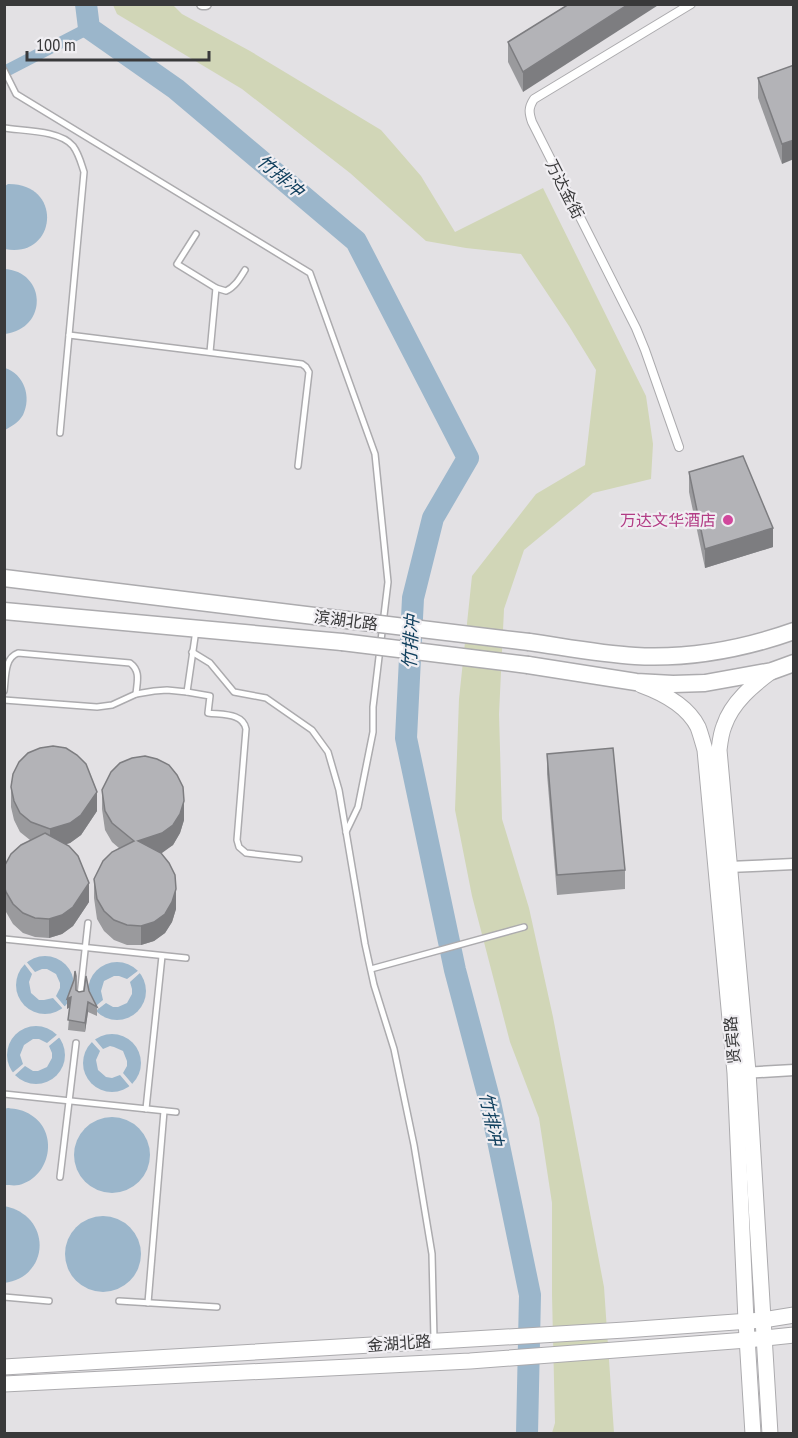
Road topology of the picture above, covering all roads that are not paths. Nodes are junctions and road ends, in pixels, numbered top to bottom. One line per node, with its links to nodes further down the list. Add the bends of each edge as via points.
1 (691, 4): 10 (street, 万达金街, via 534,99 529,111 636,328)
2 (4, 70): 24 (lane, via 16,94 310,273 375,454 387,582 373,732 358,807)
3 (4, 128): 7 (lane, via 58,135 79,156 84,172)
4 (196, 234): 6 (lane, via 177,264)
5 (245, 270): 6 (lane, via 231,289)
6 (216, 288): 8 (lane)
7 (69, 335): 8 (lane); 9 (lane)
8 (210, 352): 11 (lane, via 306,367 309,372)
9 (60, 433)
10 (678, 447)
11 (298, 466)
12 (4, 578): 15 (main road, 滨湖北路, bridge, via 634,656 703,654)
13 (4, 611): 14 (main road, 滨湖北路)
14 (196, 629): 16 (lane); 19 (main road, 滨湖北路, bridge, via 342,642)
15 (794, 631)
16 (192, 652): 21 (lane); 24 (lane, via 210,663 234,692 266,698 312,730 328,752)
17 (794, 663): 18 (main road, 滨湖北路)
18 (772, 671): 19 (main road, 滨湖北路, via 705,683); 27 (main road, 贤宾路, via 736,704 724,725 719,750)
19 (636, 682): 38 (main road, 贤宾路, via 663,693 682,707 697,726 705,750)
20 (4, 691): 22 (lane, via 9,660 18,653 130,663 138,672)
21 (187, 692): 22 (lane); 25 (lane, via 210,696 208,712 241,718 245,723 237,840 240,848 246,853)
22 (136, 694): 23 (lane, via 97,707)
23 (4, 700)
24 (346, 832): 34 (lane)
25 (299, 860)
26 (794, 864): 27 (street)
27 (729, 867): 38 (main road, 贤宾路)
28 (88, 924): 31 (lane)
29 (524, 927): 34 (lane)
30 (4, 939): 31 (lane)
31 (85, 948): 32 (lane); 35 (lane)
32 (162, 956): 33 (lane); 41 (lane)
33 (186, 958)
34 (370, 969): 56 (lane, via 394,1049 414,1144 432,1254)
35 (80, 997)
36 (76, 1043): 40 (lane)
37 (794, 1070): 38 (street)
38 (741, 1073): 51 (main road, 贤宾路); 52 (main road, 贤宾路)
39 (4, 1094): 40 (lane)
40 (69, 1101): 41 (lane); 44 (lane)
41 (146, 1109): 42 (lane)
42 (164, 1111): 43 (lane); 48 (lane)
43 (176, 1112)
44 (60, 1177)
45 (4, 1297): 46 (lane)
46 (49, 1301)
47 (119, 1301): 48 (lane)
48 (148, 1303): 49 (lane)
49 (217, 1307)
50 (794, 1315): 51 (main road, 金湖北路)
51 (763, 1320): 52 (main road, 金湖北路); 54 (main road, 贤宾路)
52 (746, 1321): 55 (main road, 贤宾路); 56 (main road, 金湖北路)
53 (794, 1335): 54 (main road, 金湖北路)
54 (764, 1338): 55 (main road, 金湖北路); 60 (main road, 贤宾路)
55 (747, 1340): 58 (main road, 金湖北路, via 470,1360); 59 (main road, 贤宾路)
56 (434, 1341): 57 (main road, 金湖北路)
57 (4, 1367)
58 (4, 1384)
59 (753, 1434)
60 (770, 1434)

